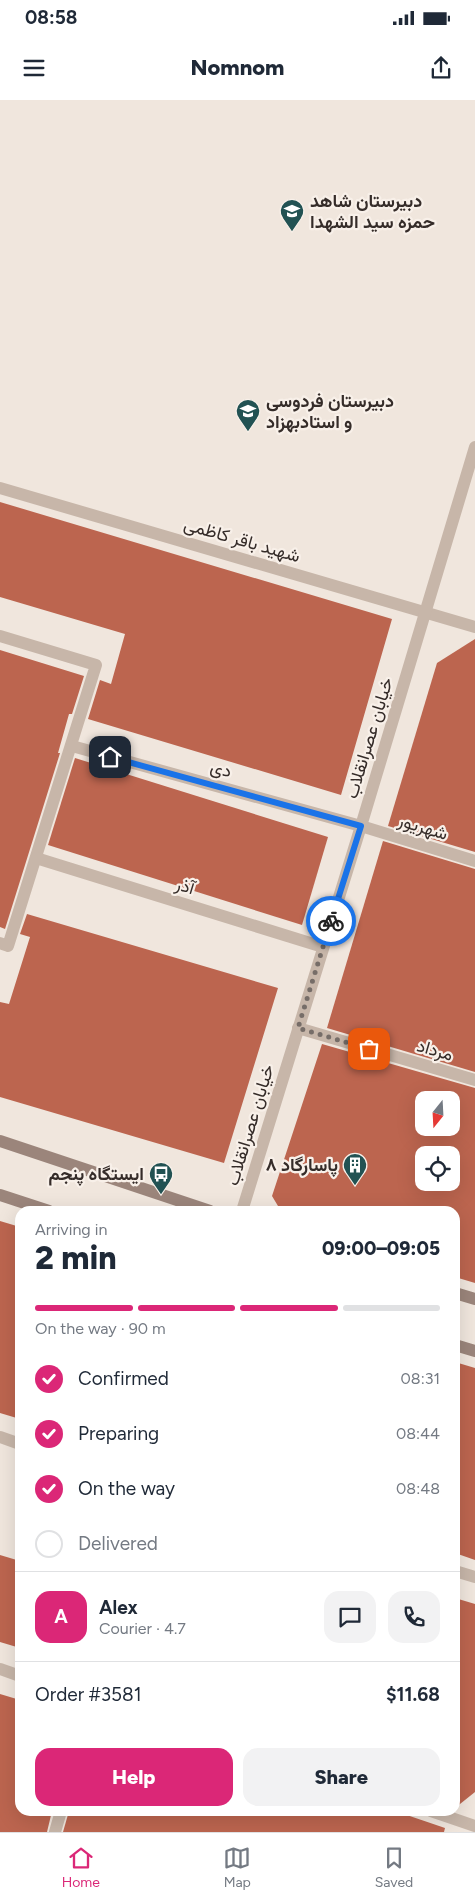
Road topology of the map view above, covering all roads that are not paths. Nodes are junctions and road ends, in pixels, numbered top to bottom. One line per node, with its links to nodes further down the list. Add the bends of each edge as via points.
1 (475, 447): 3 (street, خیابان عصرانقلاب)
2 (0, 488): 3 (street, شهید باقر کاظمی)
3 (426, 612): 4 (street, شهید باقر کاظمی); 7 (street, خیابان عصرانقلاب)
4 (475, 627)
5 (0, 636): 6 (street, via 96,666)
6 (72, 746): 7 (street, دی); 8 (street)
7 (361, 826): 9 (street, شهریور); 11 (street, خیابان عصرانقلاب)
8 (36, 858): 10 (street, via 8,946); 11 (street, آذر)
9 (475, 861)
10 (0, 943)
11 (323, 947): 12 (street, خیابان عصرانقلاب)
12 (298, 1028): 13 (street, مرداد); 18 (street, خیابان عصرانقلاب)
13 (475, 1080)
14 (0, 1141): 17 (main road)
15 (0, 1195): 16 (main road)
16 (34, 1206)
17 (195, 1206)
18 (244, 1206)
19 (460, 1295): 20 (main road)
20 (475, 1300)
21 (460, 1346): 22 (main road)
22 (475, 1351)
23 (0, 1437): 24 (street)
24 (15, 1442)
25 (460, 1572): 26 (street)
26 (475, 1577)
27 (0, 1669): 28 (street)
28 (15, 1674)
29 (60, 1816): 32 (street)
30 (445, 1816): 31 (street)
31 (470, 1825)
32 (55, 1832)

